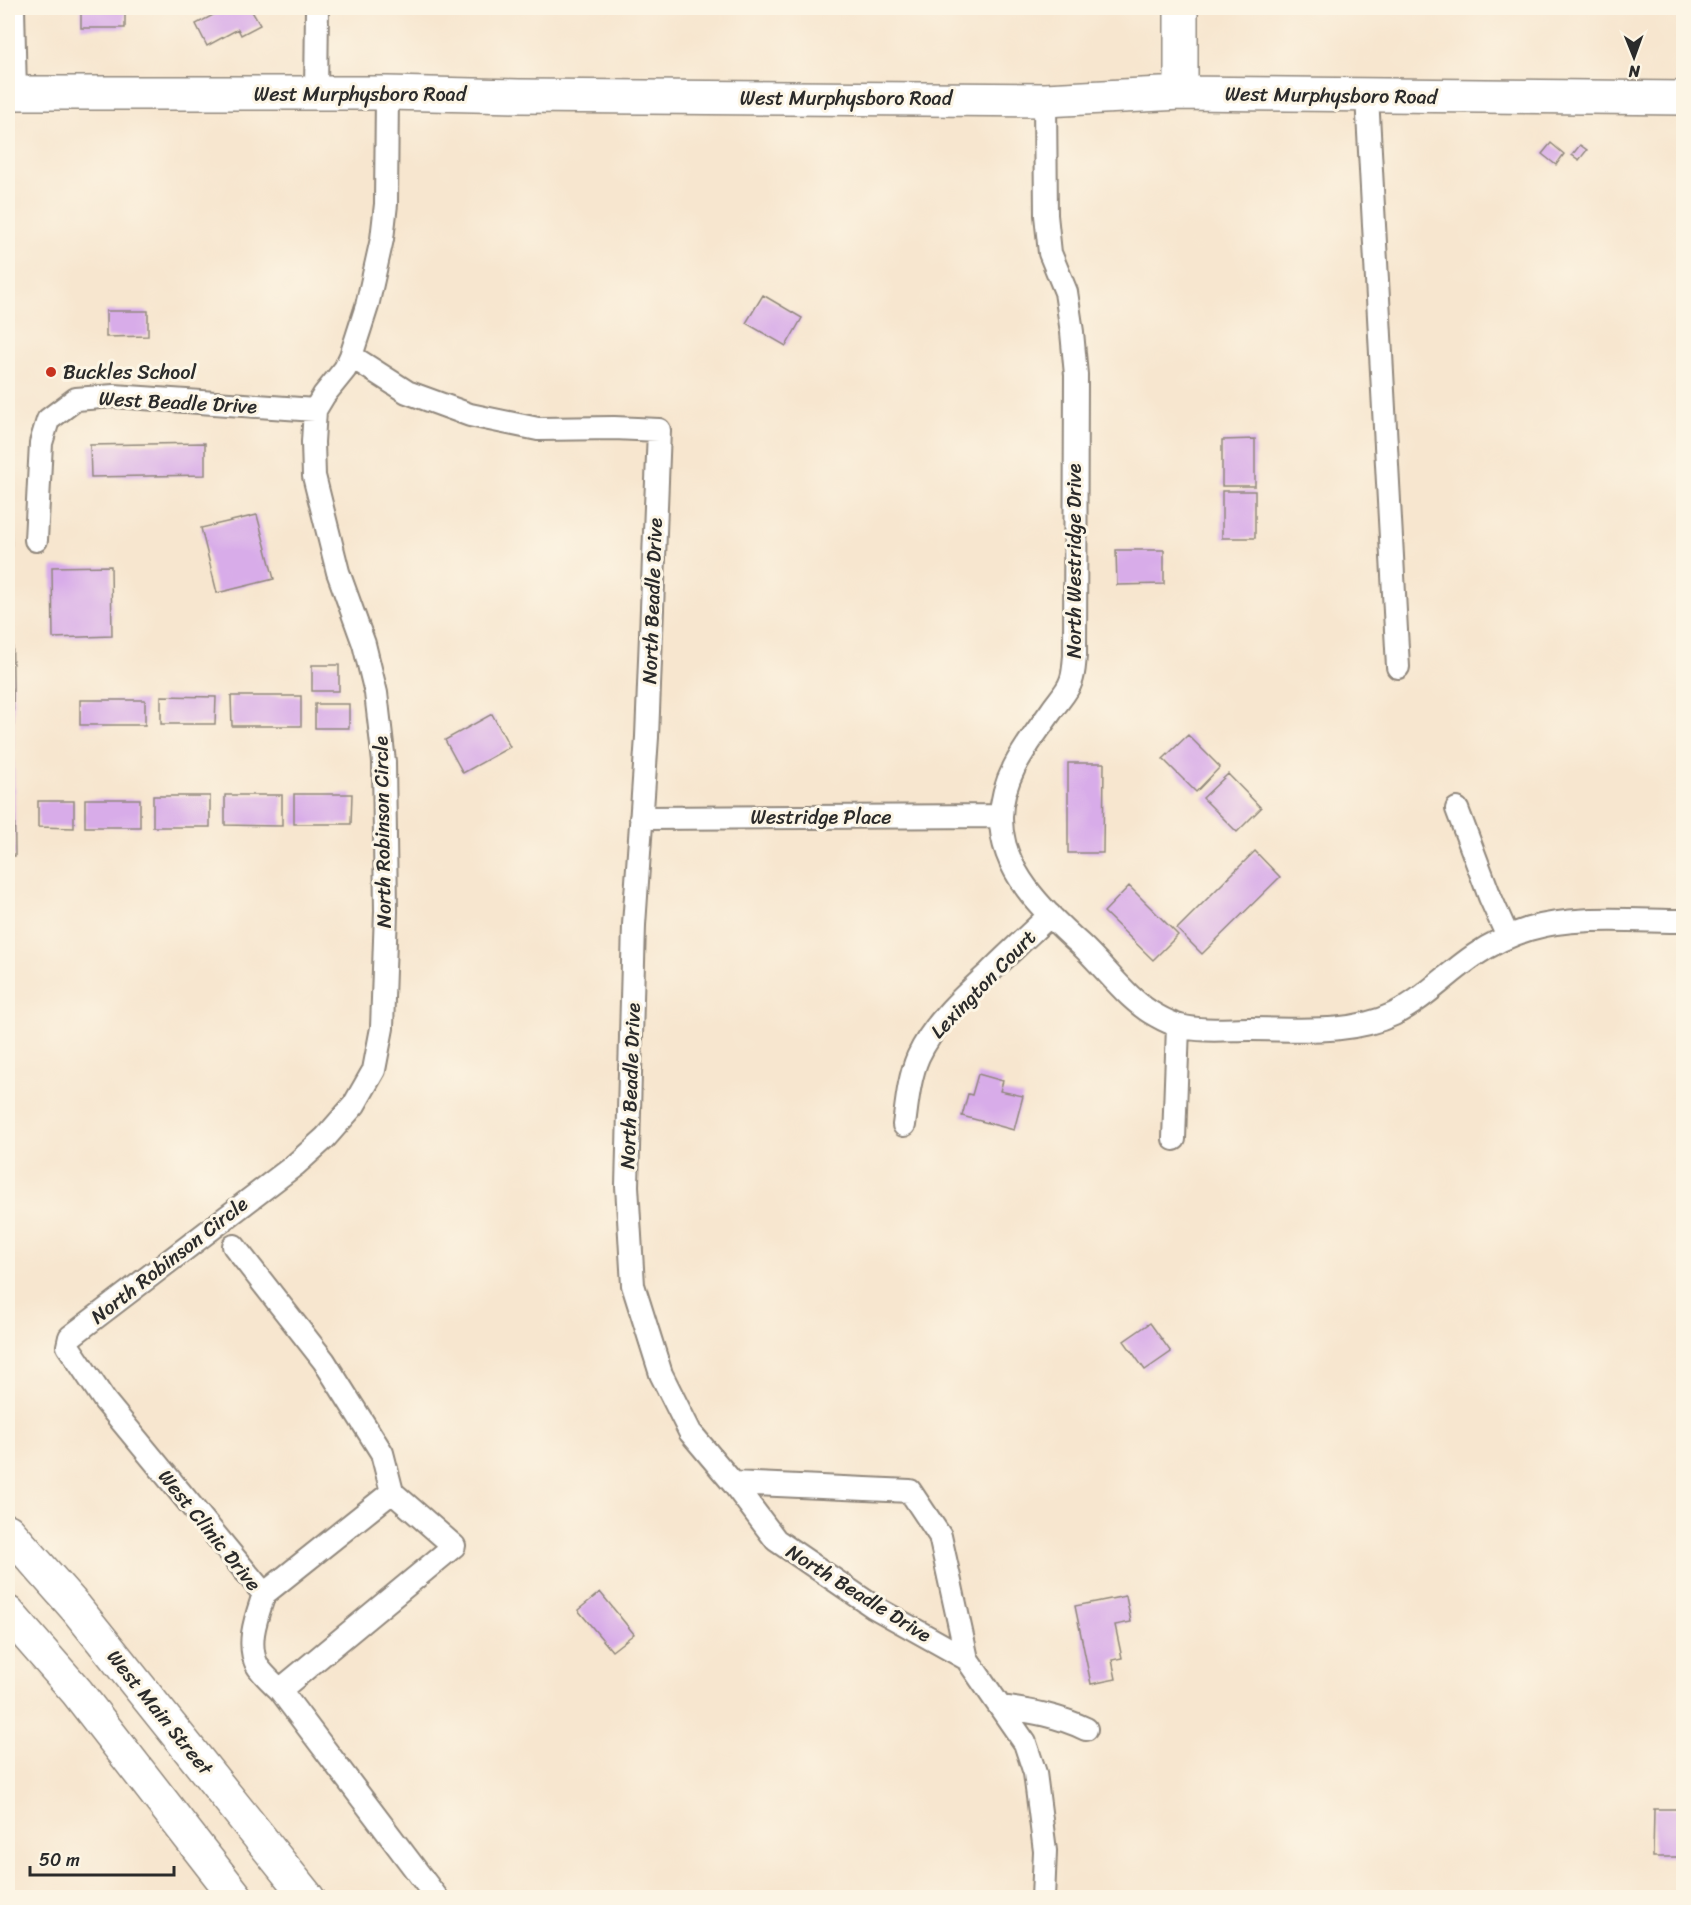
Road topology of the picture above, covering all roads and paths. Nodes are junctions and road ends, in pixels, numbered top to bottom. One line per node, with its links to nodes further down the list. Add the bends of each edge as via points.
1 (13, 8): 4 (street)
2 (316, 8): 5 (street)
3 (1181, 8): 7 (main road)
4 (11, 93): 5 (main road, West Murphysboro Road)
5 (316, 93): 6 (main road, West Murphysboro Road)
6 (387, 93): 10 (main road, West Murphysboro Road); 11 (street, via 382,239)
7 (1181, 93): 8 (main road, West Murphysboro Road); 10 (main road, West Murphysboro Road)
8 (1367, 96): 9 (main road, West Murphysboro Road); 14 (street)
9 (1683, 98)
10 (1045, 100): 16 (street, North Westridge Drive, via 1050,253 1066,292 1076,375 1075,656 1070,685 1017,759 1005,785)
11 (351, 356): 12 (street); 17 (street, North Beadle Drive, via 407,392 470,416 538,429 658,430)
12 (315, 410): 13 (street, West Beadle Drive, via 114,396 76,399 48,420 41,443); 25 (street, North Robinson Circle, via 314,476 338,572 364,644 376,693 384,762 382,1028 374,1070 354,1105 325,1138 70,1336)
13 (36, 540)
14 (1398, 667)
15 (1457, 809): 20 (street)
16 (1001, 816): 17 (street, Westridge Place); 18 (street, North Westridge Drive, via 1010,858 1031,895)
17 (641, 818): 26 (street, North Beadle Drive, via 627,1186 633,1285 661,1374 690,1432)
18 (1050, 915): 21 (street, North Westridge Drive, via 1135,1000); 22 (street, Lexington Court, via 971,990 925,1044 908,1093)
19 (1683, 921): 20 (street, via 1564,923 1531,928)
20 (1508, 937): 21 (street, North Westridge Drive, via 1475,955 1422,998 1392,1015 1362,1025 1198,1029)
21 (1178, 1026): 23 (street)
22 (904, 1125)
23 (1174, 1140)
24 (234, 1246): 27 (street, via 324,1362 382,1453)
25 (68, 1346): 29 (street, West Clinic Drive, via 105,1401)
26 (733, 1483): 31 (street, North Beadle Drive, via 776,1540 874,1607); 31 (street, via 910,1491 940,1536)
27 (392, 1492): 29 (street); 32 (street, via 454,1546)
28 (8, 1531): 36 (main road, West Main Street, via 76,1608)
29 (264, 1594): 32 (street, West Clinic Drive, via 255,1623 253,1649 258,1666)
30 (8, 1613): 35 (main road, via 78,1692)
31 (967, 1659): 33 (street, North Beadle Drive)
32 (280, 1690): 37 (street, West Clinic Drive)
33 (1001, 1707): 34 (street, via 1068,1720); 38 (street, North Beadle Drive, via 1025,1743 1035,1773 1045,1851)
34 (1086, 1729)
35 (237, 1898)
36 (308, 1898)
37 (437, 1898)
38 (1043, 1898)

